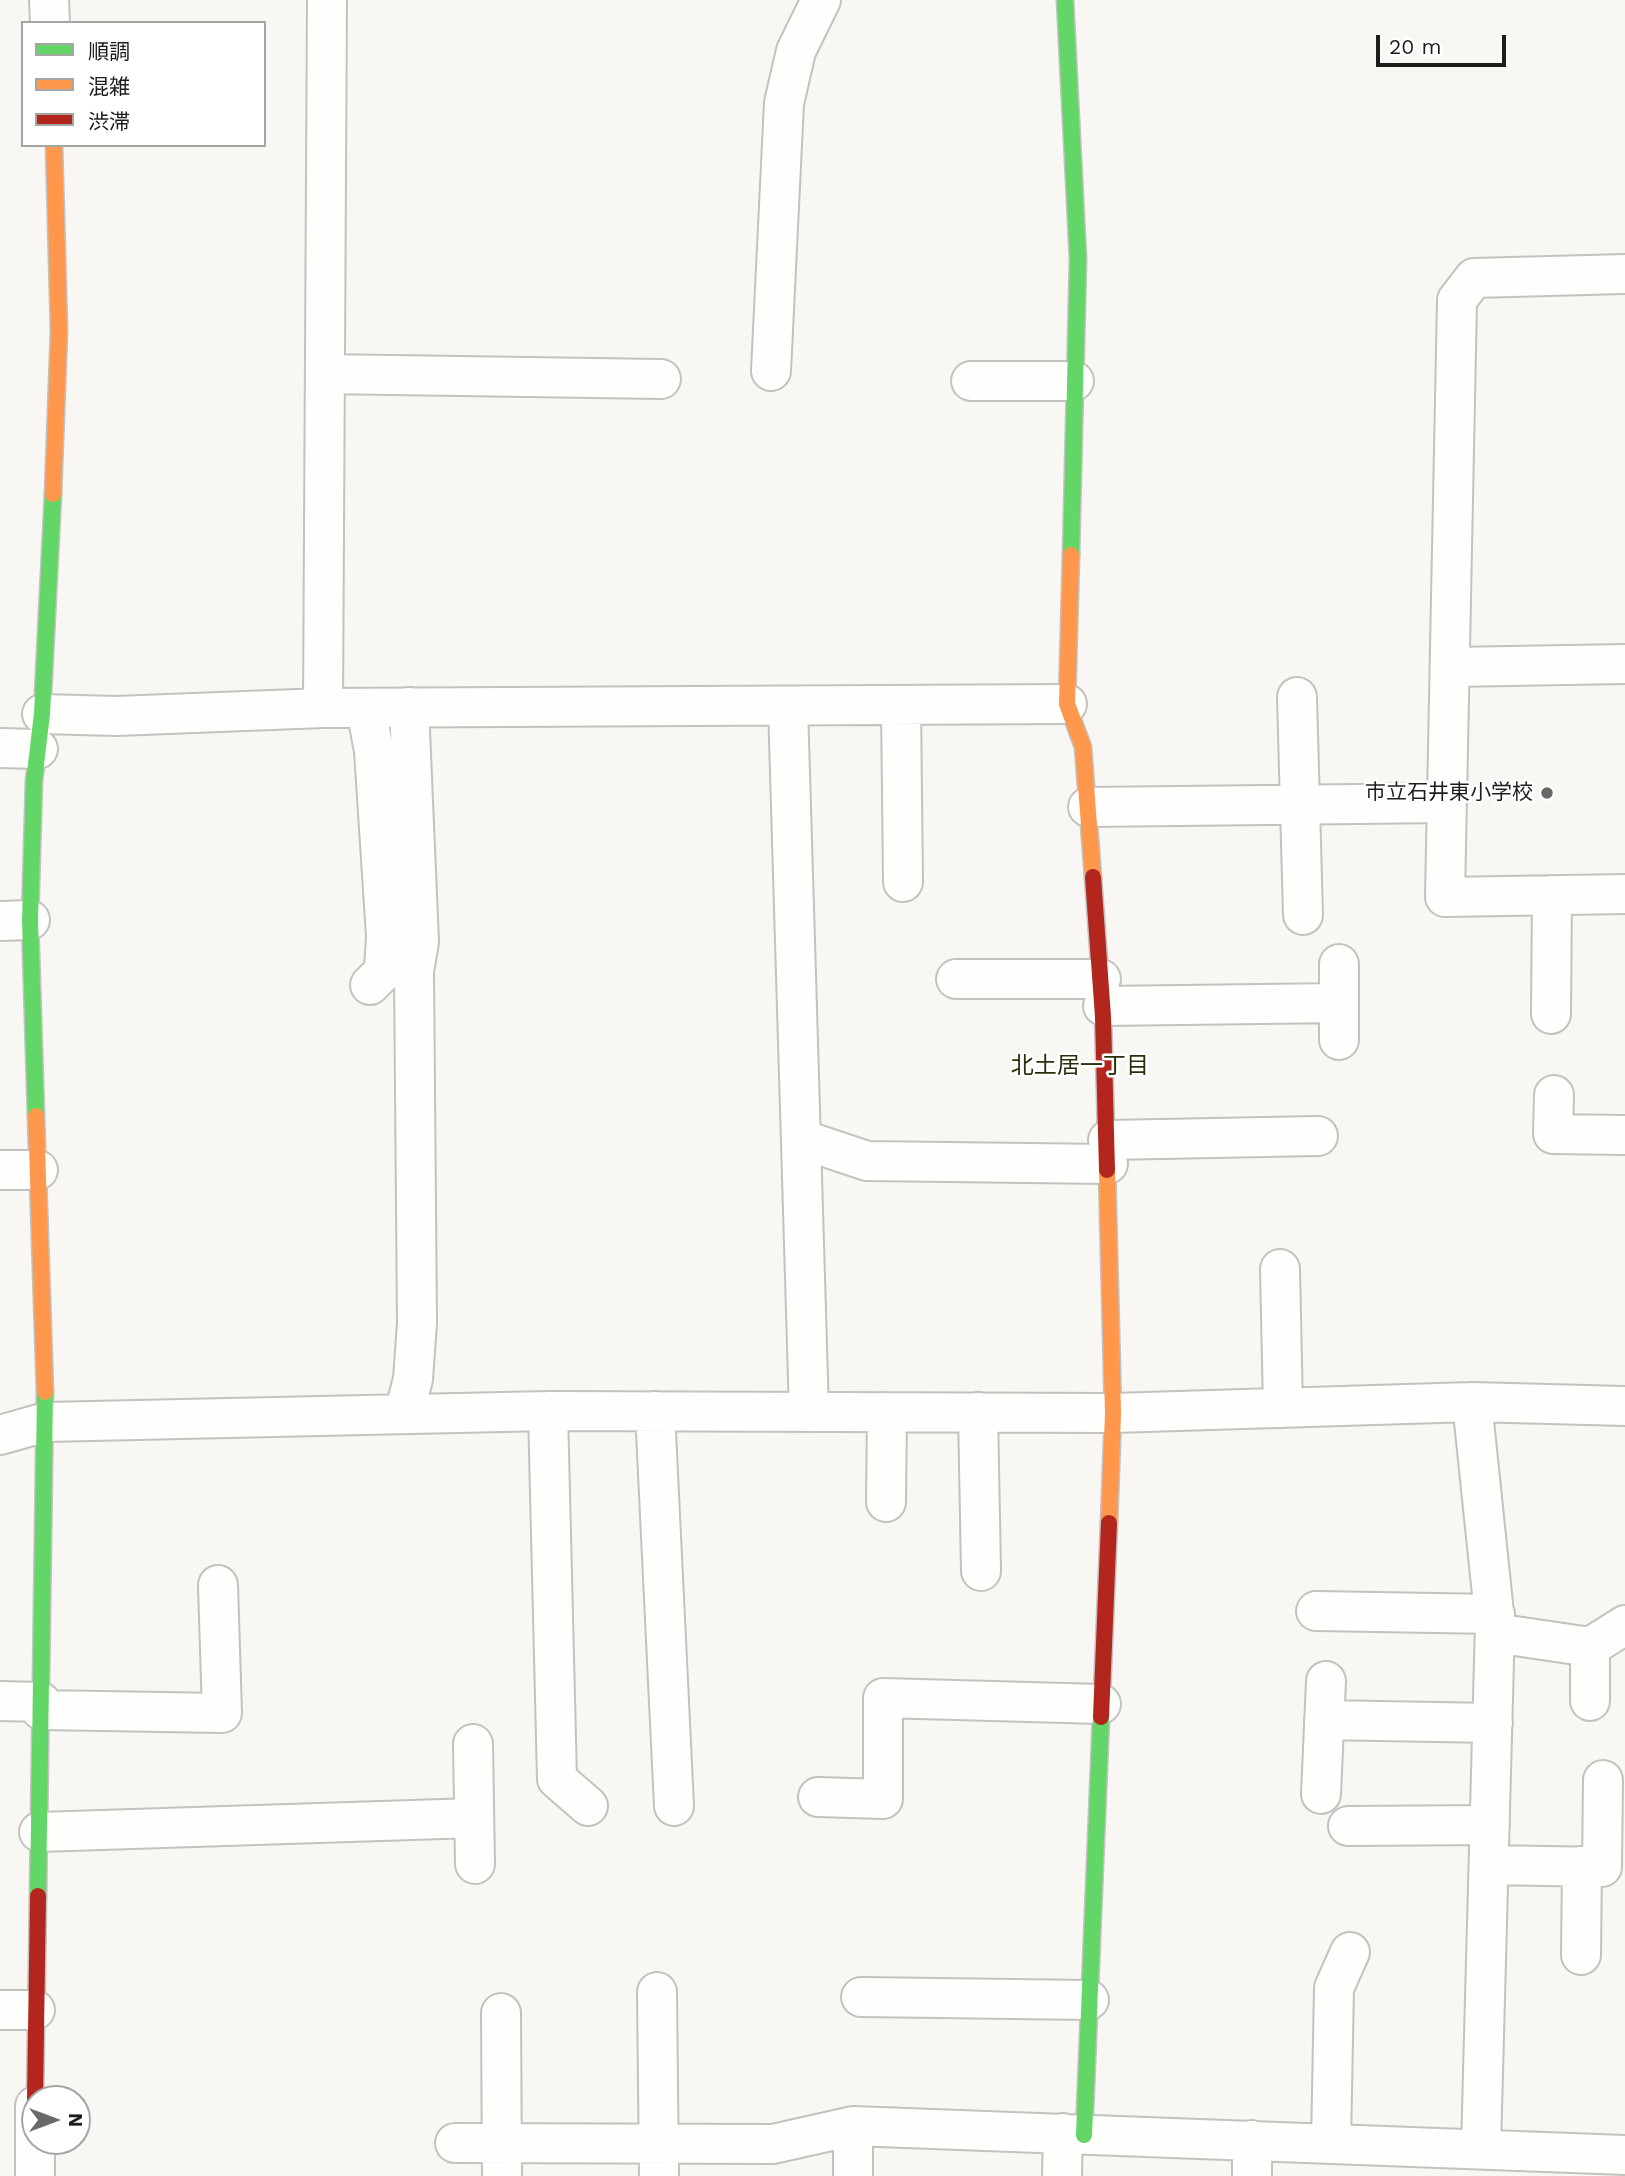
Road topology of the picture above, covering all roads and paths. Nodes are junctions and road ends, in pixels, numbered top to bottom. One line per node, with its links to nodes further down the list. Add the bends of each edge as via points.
1 (49, 0): 5 (street)
2 (327, 0): 9 (street)
3 (821, 0): 8 (street, via 796,51 784,103)
4 (1065, 0): 12 (street, via 1077,259)
5 (50, 21)
6 (54, 147): 22 (street, via 59,331)
7 (1625, 274): 14 (street, via 1474,278 1457,300)
8 (771, 371)
9 (325, 374): 10 (street); 20 (street)
10 (661, 379)
11 (971, 381): 12 (street)
12 (1074, 381): 16 (street)
13 (1625, 664): 14 (street)
14 (1452, 667): 24 (street)
15 (1297, 697): 25 (street)
16 (1067, 704): 17 (street); 26 (street, via 1083,747)
17 (901, 705): 18 (street); 27 (street)
18 (788, 706): 19 (street); 40 (street)
19 (409, 707): 21 (street); 33 (street, via 419,942)
20 (323, 708): 21 (street); 22 (street, via 116,716)
21 (366, 708): 33 (street, via 374,751)
22 (40, 731): 23 (street); 31 (street)
23 (0, 748)
24 (1447, 803): 25 (street); 29 (street, via 1445,897)
25 (1298, 805): 26 (street); 30 (street)
26 (1088, 807): 35 (street)
27 (904, 882)
28 (1625, 894): 29 (street)
29 (1552, 895): 36 (street)
30 (1303, 915)
31 (15, 920): 43 (street)
32 (1339, 964): 35 (street, via 1339,1022)
33 (389, 976): 54 (street, via 416,1324 413,1379)
34 (956, 979): 35 (street)
35 (1102, 993): 41 (street)
36 (1551, 1014)
37 (1554, 1095): 38 (street, via 1553,1134)
38 (1625, 1135)
39 (1318, 1136): 41 (street)
40 (801, 1139): 41 (street, via 867,1161); 50 (street)
41 (1108, 1152): 53 (street)
42 (0, 1170): 43 (street)
43 (38, 1170): 55 (street)
44 (1280, 1269): 47 (street)
45 (1472, 1402): 46 (street); 47 (street); 61 (street)
46 (1625, 1406)
47 (1283, 1408): 53 (street)
48 (548, 1410): 49 (street); 54 (street); 75 (street, via 558,1779)
49 (655, 1411): 50 (street); 76 (street)
50 (809, 1412): 51 (street)
51 (887, 1412): 52 (street); 57 (street)
52 (978, 1412): 53 (street); 58 (street)
53 (1114, 1413): 67 (street)
54 (404, 1414): 55 (street)
55 (46, 1422): 56 (street); 68 (street)
56 (0, 1435)
57 (886, 1502)
58 (981, 1572)
59 (218, 1585): 68 (street, via 222,1713)
60 (1316, 1611): 61 (street)
61 (1495, 1623): 63 (street); 70 (street)
62 (1625, 1625): 63 (street)
63 (1590, 1647): 66 (street)
64 (1326, 1681): 69 (street)
65 (0, 1701): 68 (street)
66 (1590, 1701)
67 (1101, 1704): 74 (street, via 883,1698 883,1799); 88 (street)
68 (41, 1706): 80 (street)
69 (1324, 1720): 70 (street); 73 (street)
70 (1493, 1723): 78 (street)
71 (473, 1744): 77 (street)
72 (1603, 1780): 83 (street, via 1602,1867)
73 (1321, 1794)
74 (818, 1797)
75 (588, 1806)
76 (674, 1806)
77 (474, 1818): 80 (street); 81 (street)
78 (1490, 1825): 79 (street); 82 (street)
79 (1348, 1826)
80 (39, 1832): 89 (street)
81 (475, 1864)
82 (1489, 1865): 83 (street); 98 (street)
83 (1583, 1866): 85 (street)
84 (1350, 1952): 95 (street, via 1334,1988)
85 (1581, 1955)
86 (657, 1992): 101 (street)
87 (861, 1997): 88 (street)
88 (1089, 2000): 93 (street)
89 (18, 2010): 91 (street)
90 (501, 2013): 100 (street)
91 (32, 2085)
92 (853, 2126): 93 (street); 101 (street, via 773,2144); 103 (street)
93 (1074, 2134): 99 (street); 104 (street)
94 (455, 2143): 100 (street)
95 (1331, 2143): 98 (street); 99 (street)
96 (35, 2155): 102 (street)
97 (1625, 2155): 98 (street)
98 (1470, 2157)
99 (1252, 2158)
100 (502, 2160): 101 (street)
101 (659, 2160)
102 (35, 2176)
103 (853, 2176)
104 (1062, 2176)

